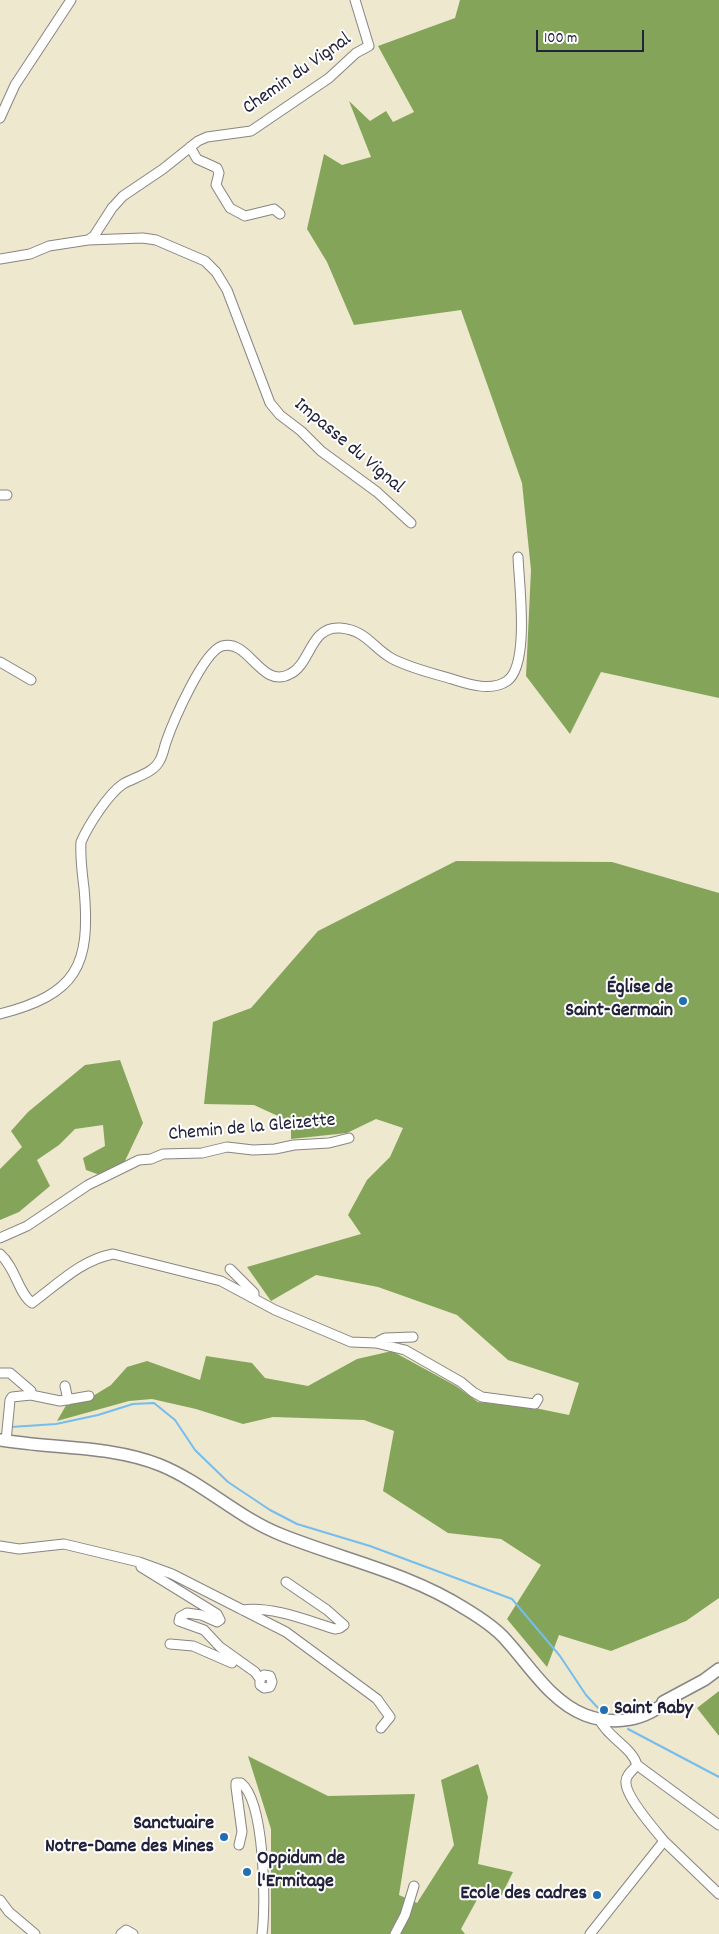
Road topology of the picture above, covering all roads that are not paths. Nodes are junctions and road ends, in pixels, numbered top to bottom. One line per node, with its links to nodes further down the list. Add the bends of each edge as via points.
1 (72, 0): 3 (street, via 15,85)
2 (355, 0): 4 (street, Chemin du Vignal, via 369,46 356,53 329,78 251,130 207,137)
3 (0, 118)
4 (190, 147): 5 (street, via 197,159 218,168 220,173 216,185 230,208 245,216 274,209); 6 (street, Chemin du Vignal, via 123,196)
5 (280, 214)
6 (88, 240): 7 (street); 8 (street, Impasse du Vignal, via 156,240 205,261 227,290 270,403 321,452 377,492)
7 (0, 259)
8 (411, 523)
9 (518, 557): 12 (street, via 523,604 520,657 516,670 506,681 474,686 442,676 390,658 371,640 339,628 323,632 292,674 282,677 269,675 248,655 232,646 213,651 199,668 156,767 121,785 81,842 84,931 81,961 74,974 56,992 30,1006)
10 (0, 662): 11 (street)
11 (31, 680)
12 (0, 1014)
13 (349, 1138): 14 (street, Chemin de la Gleizette, via 276,1149 227,1147 139,1160 88,1185 27,1226)
14 (0, 1238)
15 (0, 1254): 17 (street, via 8,1261 32,1303 84,1264 113,1254 221,1281)
16 (230, 1269): 17 (street, via 254,1293)
17 (255, 1298): 19 (street, via 333,1336 351,1342)
18 (413, 1338): 19 (street, via 385,1338)
19 (376, 1343): 24 (street, via 405,1350 482,1397 535,1404)
20 (0, 1373): 22 (street, via 10,1373 31,1391)
21 (65, 1386): 25 (street)
22 (31, 1395): 25 (street, via 54,1401); 26 (street, via 12,1397)
23 (89, 1396): 25 (street)
24 (538, 1399)
25 (68, 1400)
26 (5, 1434): 35 (main road, via 146,1460 180,1475 268,1529 419,1586 456,1611 494,1628)
27 (0, 1546): 28 (street, via 19,1549 64,1544)
28 (139, 1562): 30 (street, via 172,1574); 32 (street, via 142,1568 217,1614 220,1620 217,1622 187,1612 180,1621 204,1630)
29 (286, 1582): 30 (street, via 344,1625 335,1629 296,1616 253,1608)
30 (242, 1610): 39 (street, via 286,1632 377,1699 390,1717)
31 (170, 1644): 32 (street, via 193,1646)
32 (244, 1666): 34 (street)
33 (719, 1669): 36 (main road)
34 (260, 1679)
35 (548, 1688): 36 (main road, via 584,1709 608,1714 636,1712); 37 (main road, via 576,1710)
36 (669, 1699): 38 (main road, via 662,1706 632,1720)
37 (599, 1719): 38 (main road); 40 (street, via 604,1730)
38 (614, 1721): 40 (street)
39 (381, 1728)
40 (616, 1740): 41 (street, via 635,1758)
41 (636, 1765): 42 (street); 43 (street, via 627,1777 627,1788)
42 (719, 1825)
43 (664, 1841): 46 (street); 53 (street)
44 (239, 1844): 51 (street, via 242,1832 236,1784 241,1783 254,1807 261,1851 264,1874)
45 (414, 1886): 52 (street, via 402,1924)
46 (719, 1894)
47 (0, 1900): 48 (street, via 18,1921)
48 (35, 1934)
49 (121, 1934): 50 (street, via 126,1930)
50 (133, 1934)
51 (262, 1934)
52 (395, 1934)
53 (590, 1934)

